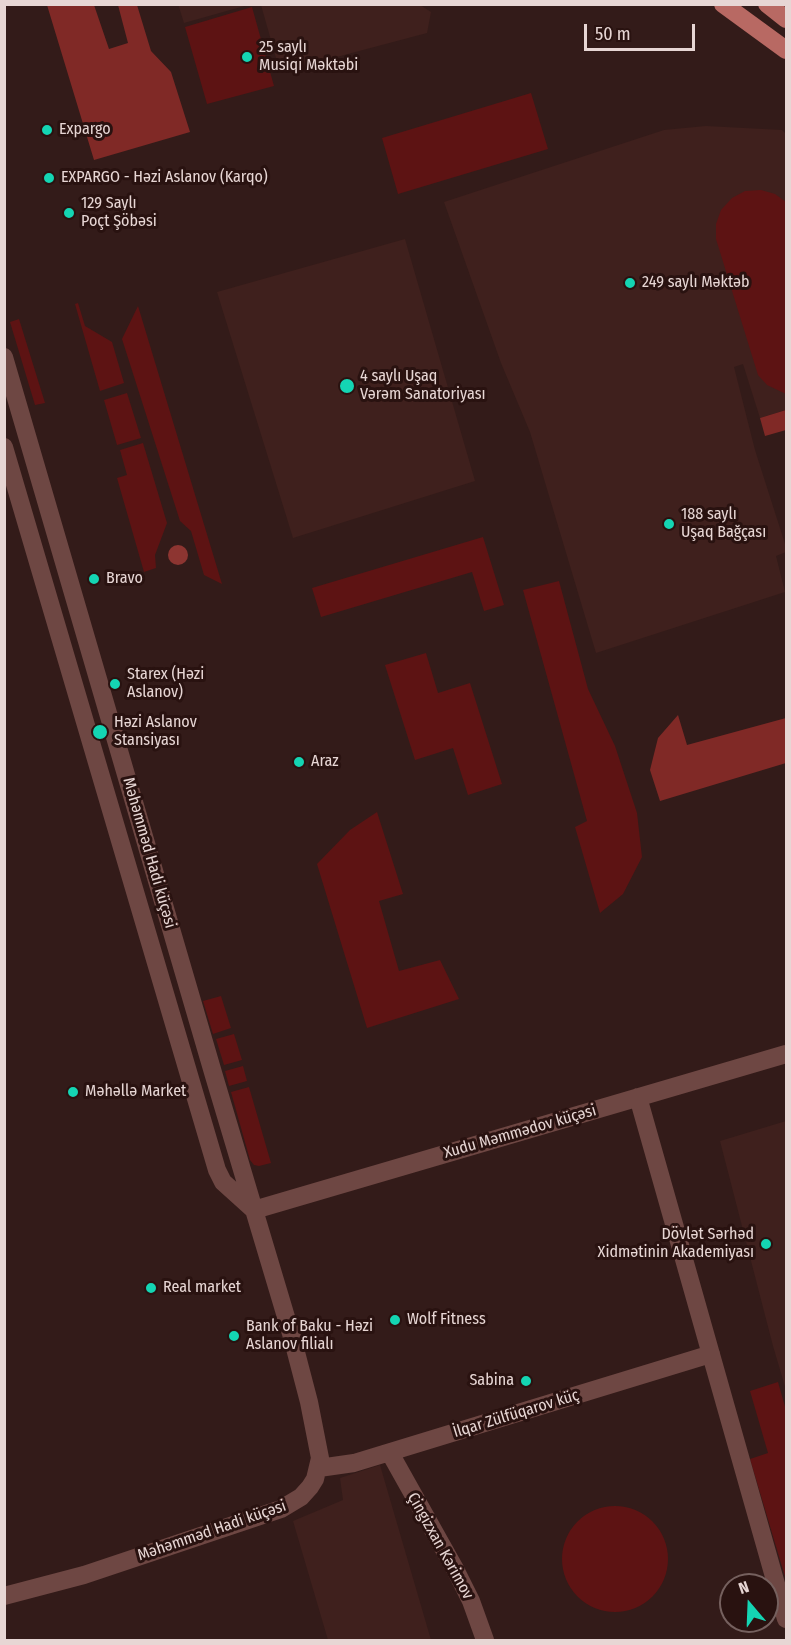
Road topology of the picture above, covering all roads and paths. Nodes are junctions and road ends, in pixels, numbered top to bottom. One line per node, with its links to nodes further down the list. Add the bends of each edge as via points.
1 (723, 4): 4 (main road)
2 (767, 4): 3 (main road)
3 (786, 19)
4 (786, 50)
5 (4, 357): 7 (street, Məhəmməd Hadi küçəsi)
6 (4, 447): 8 (street, Məhəmməd Hadi küçəsi)
7 (108, 715): 8 (street); 11 (street, Məhəmməd Hadi küçəsi)
8 (84, 721): 11 (street, Məhəmməd Hadi küçəsi, via 217,1170 223,1182)
9 (786, 1054): 10 (street, Xudu Məmmədov küçəsi)
10 (638, 1097): 11 (street, Xudu Məmmədov küçəsi); 12 (street)
11 (254, 1210): 14 (street, Məhəmməd Hadi küçəsi, via 308,1395)
12 (711, 1354): 13 (street, İlqar Zülfüqarov küç); 16 (street)
13 (390, 1453): 14 (street, İlqar Zülfüqarov küç); 17 (street, Çingizxan Kərimov, via 455,1569)
14 (319, 1468): 15 (street, Məhəmməd Hadi küçəsi, via 301,1497 281,1509 84,1575)
15 (4, 1596)
16 (786, 1619)
17 (485, 1641)

